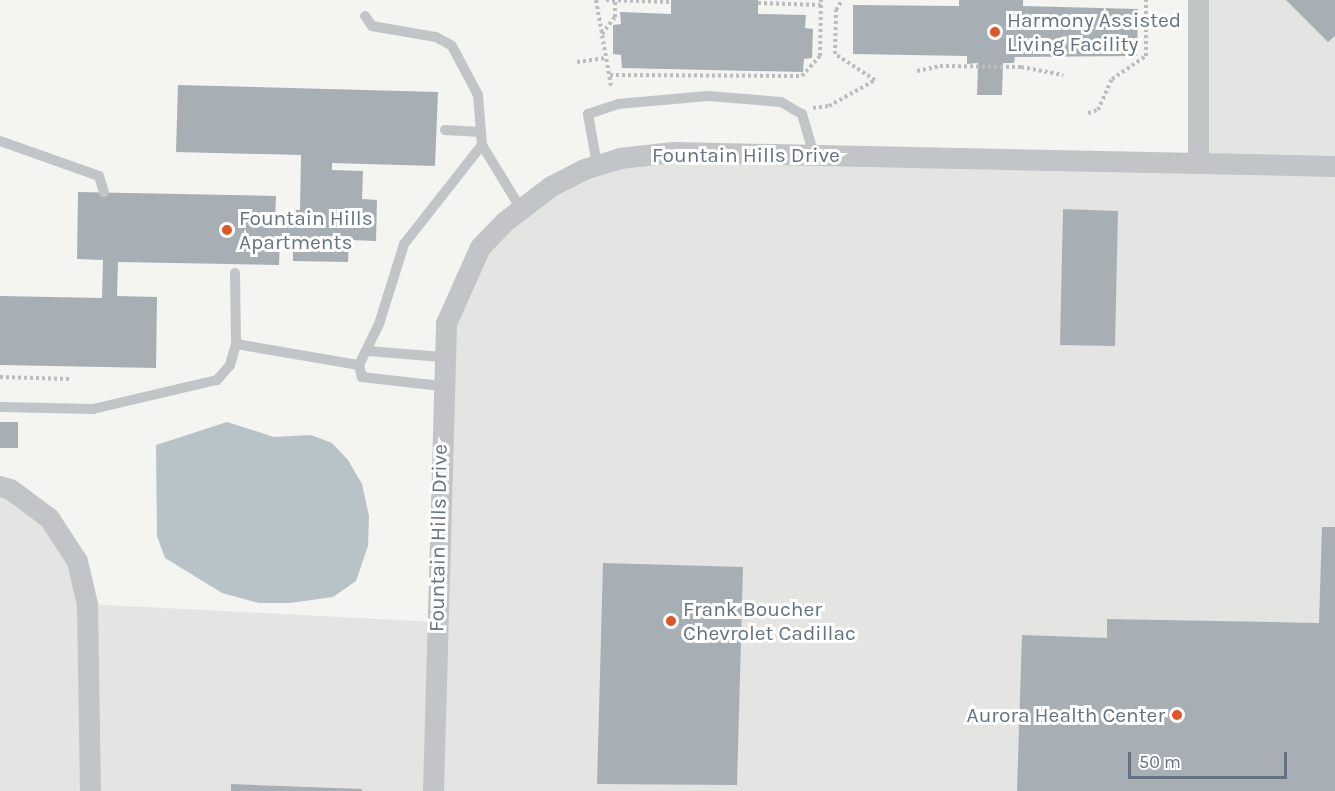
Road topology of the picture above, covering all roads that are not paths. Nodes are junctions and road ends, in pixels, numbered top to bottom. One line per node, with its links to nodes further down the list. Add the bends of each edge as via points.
1 (1198, 0): 8 (street)
2 (365, 16): 4 (lane, via 372,26 436,37 452,46 478,95)
3 (445, 130): 4 (lane)
4 (481, 132): 6 (lane)
5 (0, 141): 11 (lane, via 99,176)
6 (482, 145): 12 (lane); 15 (lane, via 404,244)
7 (814, 155): 8 (street, Fountain Hills Drive); 9 (street, Fountain Hills Drive, via 646,153); 9 (lane, via 802,114 782,102 708,96 618,104 588,114)
8 (1198, 163): 10 (street, Fountain Hills Drive)
9 (597, 165): 12 (street, Fountain Hills Drive, via 551,186)
10 (1335, 166)
11 (104, 192)
12 (521, 209): 16 (street, Fountain Hills Drive, via 480,247 446,322)
13 (235, 273): 14 (lane)
14 (236, 344): 17 (lane); 19 (lane, via 230,366 217,380 93,410)
15 (368, 351): 16 (lane); 17 (lane)
16 (442, 357): 18 (street, Fountain Hills Drive)
17 (359, 365): 18 (lane, via 362,377)
18 (441, 386): 22 (street, Fountain Hills Drive)
19 (0, 407)
20 (0, 486): 21 (street, via 49,518 77,561 87,604)
21 (90, 791)
22 (433, 791)

